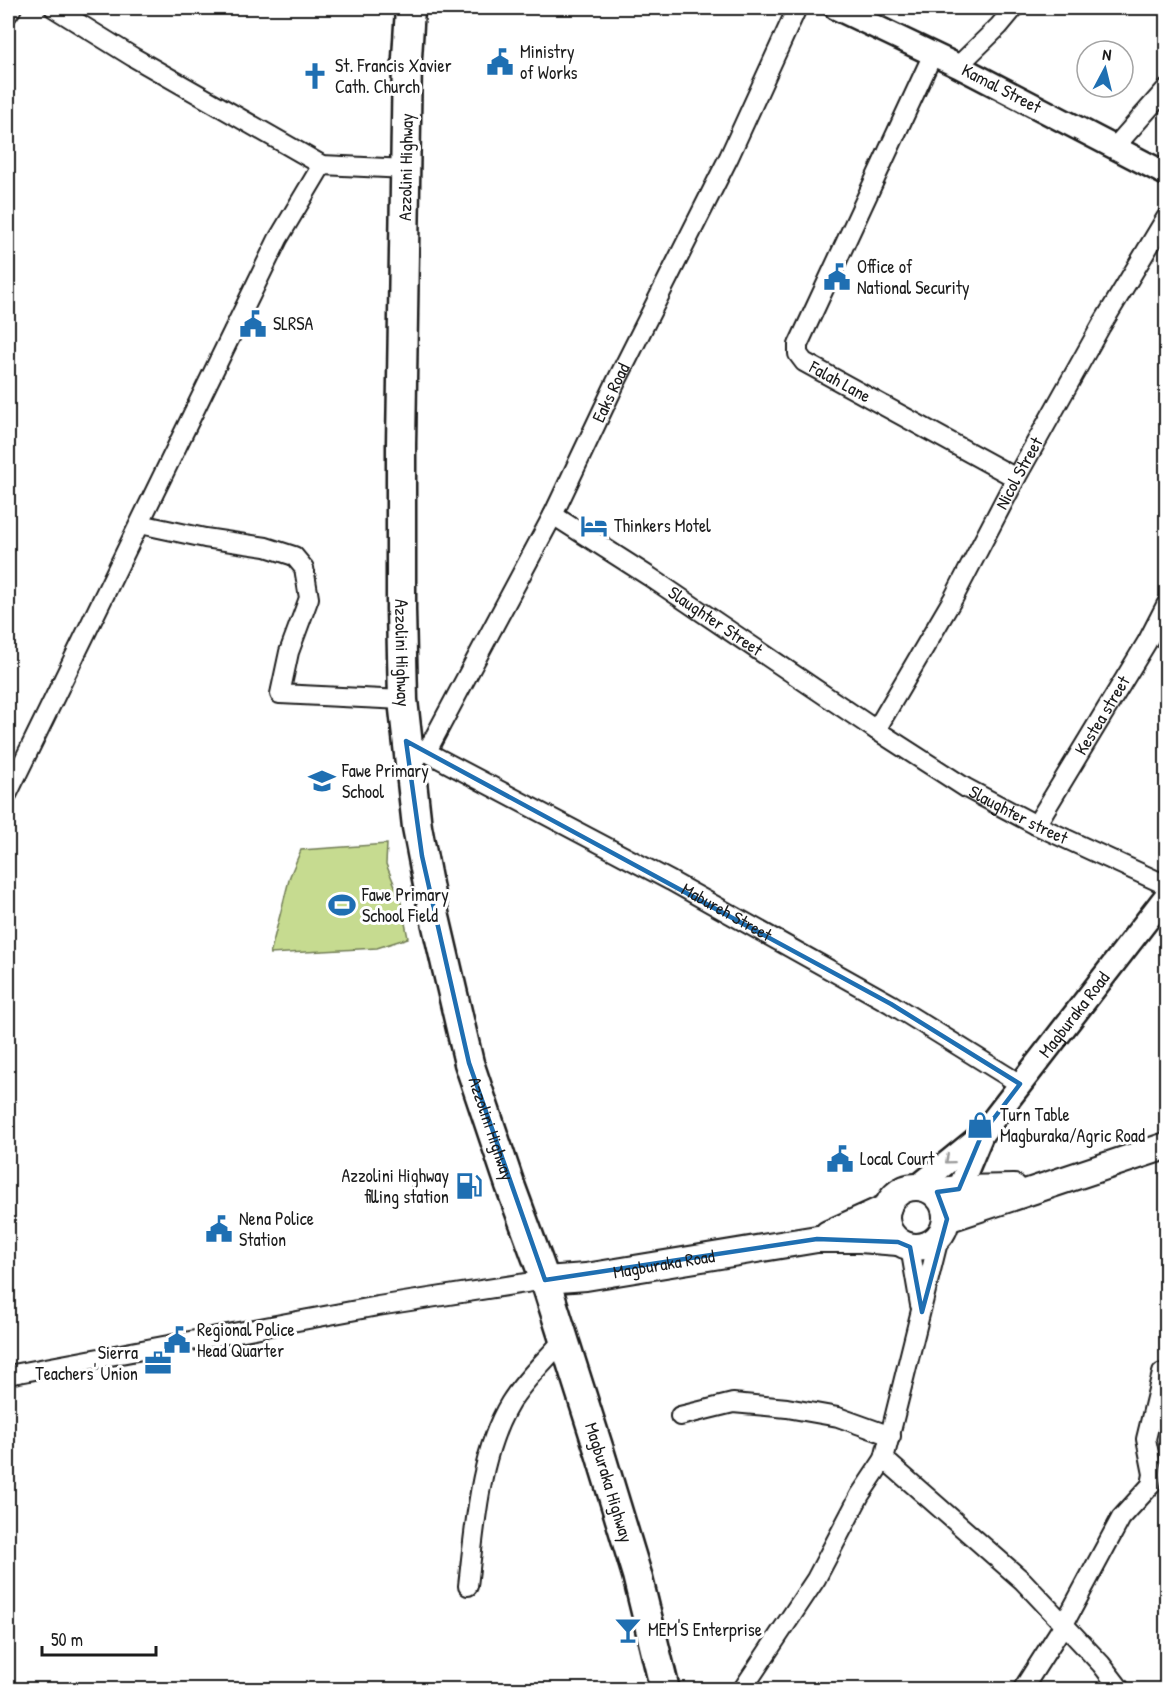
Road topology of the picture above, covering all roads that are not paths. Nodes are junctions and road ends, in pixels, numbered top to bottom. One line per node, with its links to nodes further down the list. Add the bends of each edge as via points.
1 (12, 8): 7 (street)
2 (54, 8): 12 (street)
3 (410, 8): 13 (main road, Azzolini Highway)
4 (797, 8): 17 (street, Eaks Road, via 729,157)
5 (837, 8): 8 (street, Kamal Street)
6 (1014, 8): 9 (street)
7 (8, 15)
8 (933, 54): 9 (street, Kamal Street); 16 (street, Falah Lane, via 798,345 798,354 804,362)
9 (958, 66): 11 (street, Kamal Street)
10 (1167, 89): 11 (street)
11 (1114, 148): 14 (street, Kamal Street)
12 (322, 165): 13 (street); 18 (street, via 278,239)
13 (407, 170): 20 (main road, Azzolini Highway, via 401,445)
14 (1167, 174)
15 (1167, 218): 16 (street, Nicol Street)
16 (1016, 478): 21 (street, Nicol Street, via 954,597)
17 (553, 515): 21 (street, Slaughter Street); 22 (street, Eaks Road)
18 (140, 524): 20 (street, via 266,547 294,556 304,568 309,598 289,652 280,694); 23 (street)
19 (1167, 605): 25 (street, Kestea street)
20 (403, 700): 22 (main road, Azzolini Highway)
21 (876, 730): 25 (street, Slaughter street, via 966,788)
22 (416, 747): 28 (street, Mabureh Street, via 692,892 891,1004); 35 (main road, Azzolini Highway, via 422,856 469,1063)
23 (14, 766): 24 (street)
24 (8, 793)
25 (1036, 825): 26 (street, Slaughter street)
26 (1167, 885)
27 (1167, 896): 28 (street, Magburaka Road)
28 (1020, 1084): 29 (street, Magburaka Road)
29 (982, 1134): 31 (street, Magburaka Road, one-way to 31); 31 (street, Magburaka Road)
30 (1167, 1146): 31 (main road, via 1041,1187)
31 (940, 1206): 32 (main road, via 899,1192); 34 (main road, via 931,1244); 36 (street)
32 (888, 1207): 33 (main road, Magburaka Road); 34 (main road, via 887,1226 891,1235)
33 (817, 1239): 34 (main road, Magburaka Road); 35 (main road, Magburaka Road, via 586,1277)
34 (904, 1244): 36 (street)
35 (545, 1280): 37 (main road, Magburaka Highway); 39 (street, via 378,1306)
36 (922, 1312): 41 (street)
37 (563, 1340): 43 (street, via 510,1403 497,1431 480,1491); 45 (main road, Magburaka Highway, via 637,1575)
38 (1162, 1373): 44 (street, via 1146,1439 1154,1474 1151,1485 1121,1518)
39 (8, 1375)
40 (680, 1416): 41 (street, via 734,1403 787,1408 838,1417)
41 (891, 1436): 42 (street)
42 (884, 1459): 44 (street, via 1023,1581); 46 (street, via 860,1495 816,1579)
43 (468, 1586)
44 (1064, 1624): 47 (street); 48 (street)
45 (665, 1689)
46 (742, 1689)
47 (1022, 1689)
48 (1121, 1689)

